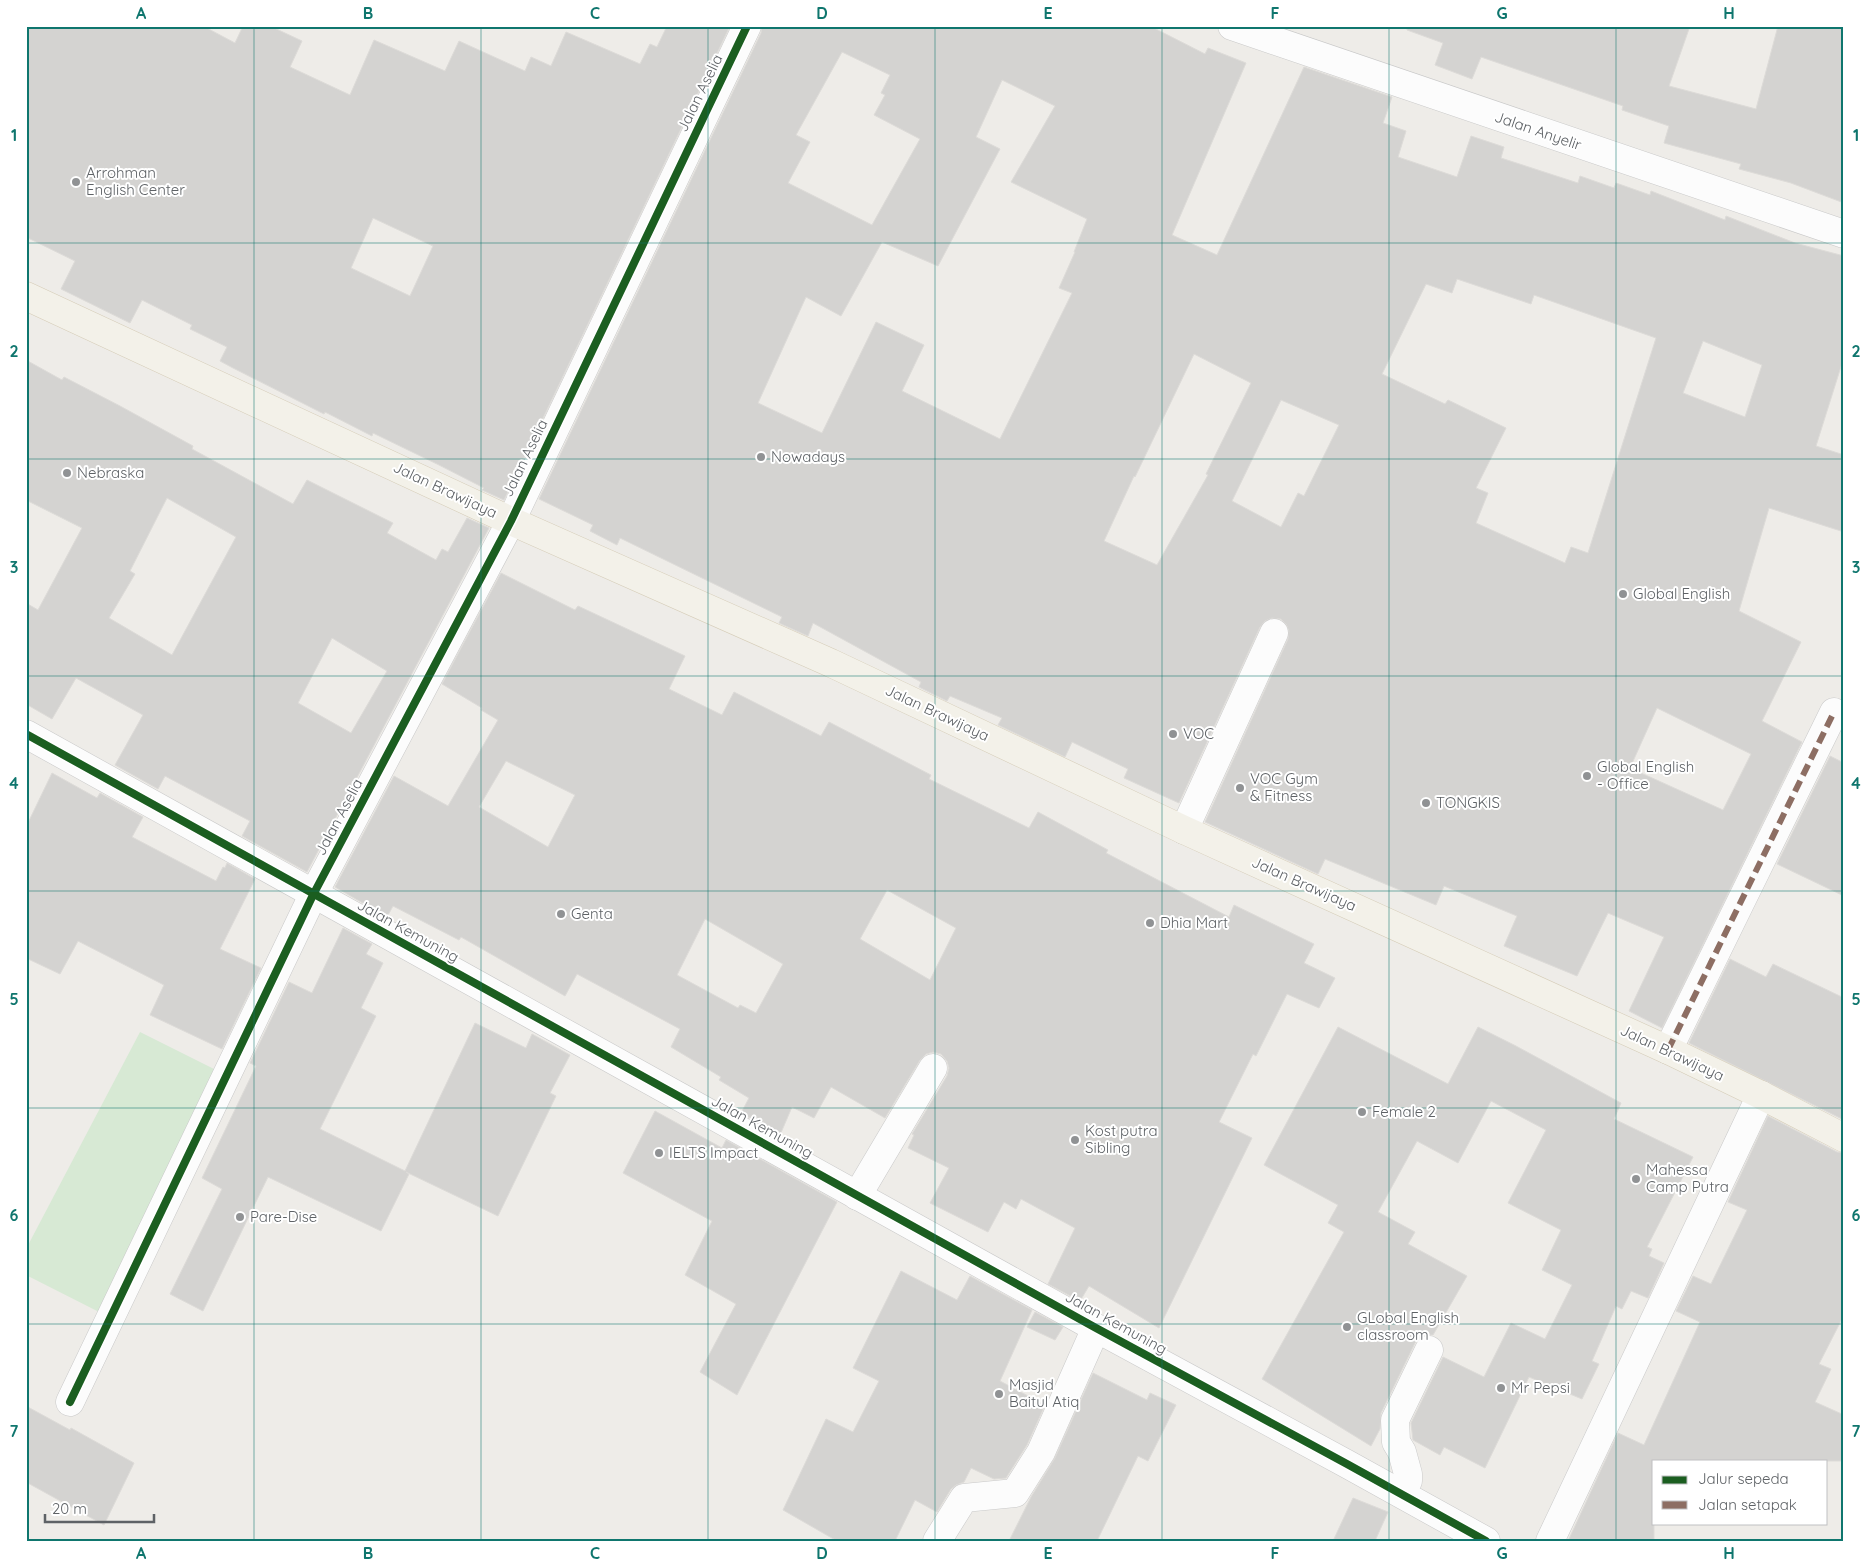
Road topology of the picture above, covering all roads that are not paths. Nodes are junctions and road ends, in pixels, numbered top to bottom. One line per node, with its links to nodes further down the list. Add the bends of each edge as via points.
1 (747, 26): 6 (street, Jalan Aselia)
2 (1232, 26): 3 (street, Jalan Anyelir)
3 (1285, 35): 4 (street, Jalan Anyelir)
4 (1844, 234)
5 (26, 296): 6 (main road, Jalan Brawijaya)
6 (511, 520): 10 (main road, Jalan Brawijaya, via 831,663); 11 (street, Jalan Aselia)
7 (1274, 633): 10 (street)
8 (1834, 712): 12 (street)
9 (26, 734): 11 (street, Jalan Kemuning)
10 (1184, 830): 12 (main road, Jalan Brawijaya)
11 (313, 895): 16 (street, Jalan Kemuning); 19 (street, Jalan Aselia)
12 (1668, 1050): 14 (main road, Jalan Brawijaya)
13 (933, 1068): 16 (street)
14 (1761, 1095): 15 (main road, Jalan Brawijaya); 23 (street)
15 (1844, 1138)
16 (857, 1196): 17 (street, Jalan Kemuning)
17 (1096, 1328): 20 (street, Jalan Kemuning); 21 (street, via 1041,1452 1015,1494 964,1498)
18 (1429, 1350): 20 (street, via 1394,1420 1396,1442 1408,1474)
19 (70, 1402)
20 (1402, 1494): 22 (street, Jalan Kemuning)
21 (937, 1541)
22 (1486, 1541)
23 (1550, 1541)

